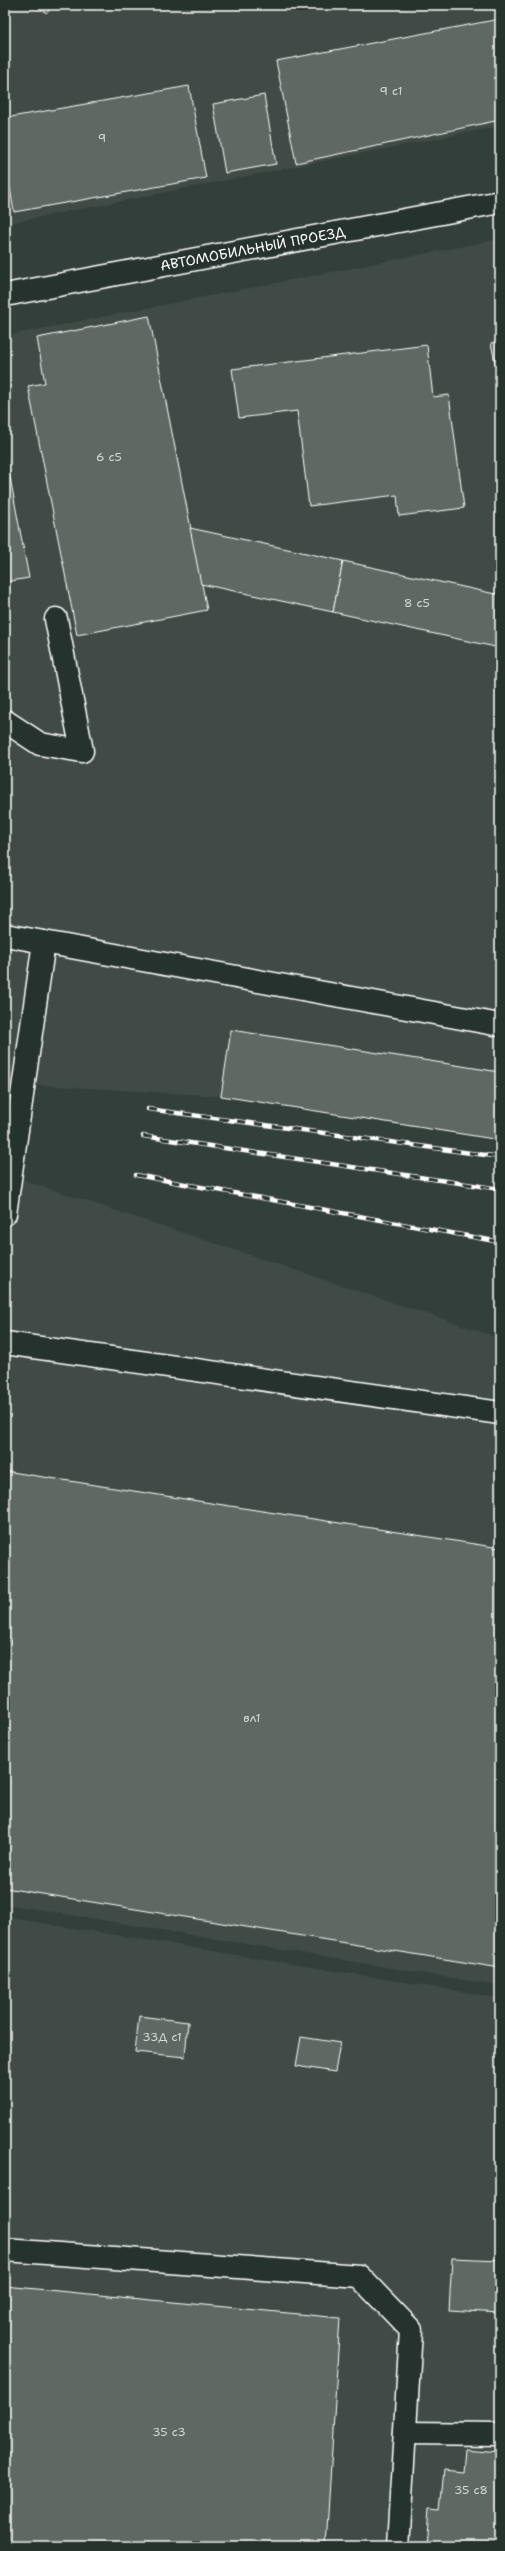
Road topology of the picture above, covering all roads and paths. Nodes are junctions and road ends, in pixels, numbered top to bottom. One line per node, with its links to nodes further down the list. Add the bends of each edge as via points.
1 (500, 202): 2 (street, АВТОМОБИЛЬНЫЙ ПРОЕЗД)
2 (5, 295)
3 (56, 618): 4 (street, via 82,751 40,744)
4 (5, 721)
5 (5, 936): 6 (street)
6 (44, 942): 7 (street); 8 (street)
7 (500, 1025)
8 (5, 1214)
9 (5, 1343): 10 (street)
10 (500, 1413)
11 (5, 2250): 12 (street, via 359,2276 411,2330)
12 (405, 2433): 13 (street); 14 (street)
13 (500, 2434)
14 (398, 2546)

